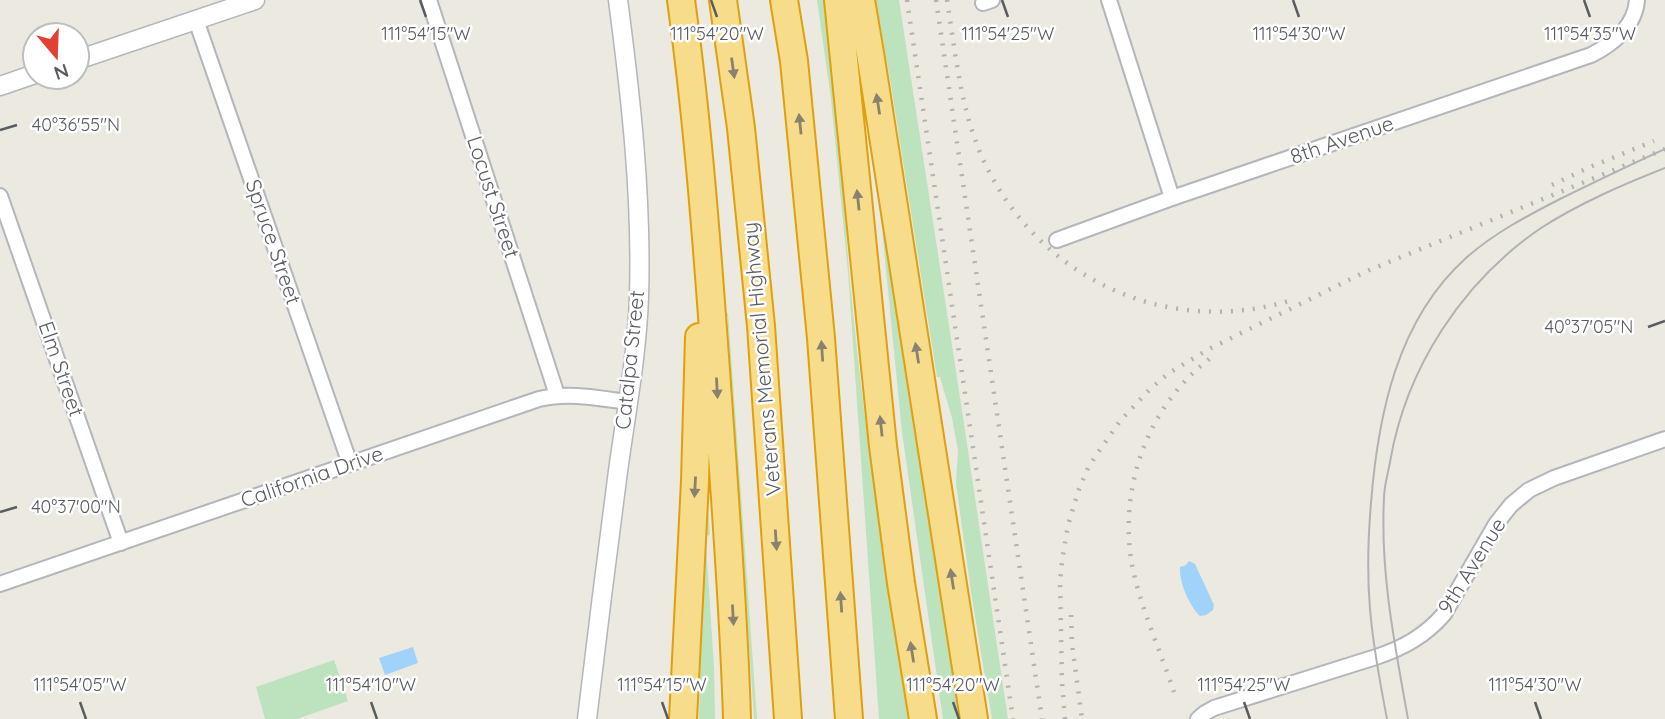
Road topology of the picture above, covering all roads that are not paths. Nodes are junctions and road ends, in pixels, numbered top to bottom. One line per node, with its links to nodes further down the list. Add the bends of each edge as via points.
1 (255, 0): 11 (street)
2 (429, 0): 19 (street, Locust Street)
3 (618, 0): 20 (street, Catalpa Street, via 637,183 639,297)
4 (681, 0): 15 (highway)
5 (723, 0): 28 (highway, Veterans Memorial Highway, one-way to 28, via 761,326)
6 (784, 0): 29 (highway, one-way to 6, via 821,338)
7 (838, 0): 30 (highway, one-way to 7, via 883,446)
8 (861, 0): 31 (highway, one-way to 8)
9 (1109, 0): 17 (street)
10 (1637, 0): 17 (street, 8th Avenue, via 1622,34 1591,55)
11 (196, 20): 12 (street); 22 (street, Spruce Street)
12 (91, 55)
13 (21, 79): 14 (street)
14 (0, 86)
15 (697, 125): 26 (highway, one-way to 26, via 699,326); 27 (highway, one-way to 27, via 726,501)
16 (0, 196): 23 (street, Elm Street)
17 (1172, 198): 18 (street, 8th Avenue)
18 (1057, 240)
19 (557, 395): 20 (street, California Drive); 22 (street, California Drive)
20 (628, 402): 25 (street, Catalpa Street)
21 (1665, 439): 32 (street, 9th Avenue, via 1529,490 1496,524 1444,614 1417,639 1385,654 1214,708)
22 (350, 464): 23 (street, California Drive)
23 (121, 543): 24 (street, California Drive)
24 (0, 584)
25 (587, 719)
26 (683, 719)
27 (737, 719)
28 (788, 719)
29 (849, 719)
30 (923, 719)
31 (974, 719)
32 (1198, 719)

